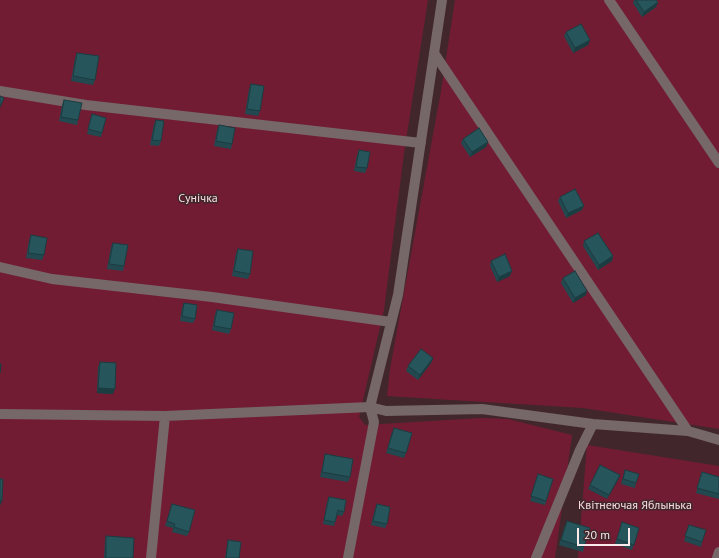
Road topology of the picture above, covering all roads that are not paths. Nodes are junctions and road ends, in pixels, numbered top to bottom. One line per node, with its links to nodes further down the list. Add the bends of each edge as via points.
1 (442, 0): 3 (street)
2 (609, 0): 6 (street)
3 (434, 53): 5 (street); 13 (street)
4 (0, 91): 5 (street, via 86,105)
5 (421, 143): 8 (street, via 398,295)
6 (719, 163)
7 (0, 267): 8 (street, via 52,279 212,297)
8 (391, 322): 9 (street)
9 (370, 407): 11 (street); 12 (street, via 386,411 482,409); 17 (street, via 374,422)
10 (0, 414): 11 (street)
11 (165, 416): 16 (street)
12 (594, 424): 13 (street); 18 (street, via 580,450)
13 (688, 431): 14 (street)
14 (719, 440)
15 (719, 552): 19 (street)
16 (151, 558)
17 (348, 558)
18 (536, 558)
19 (717, 558)

